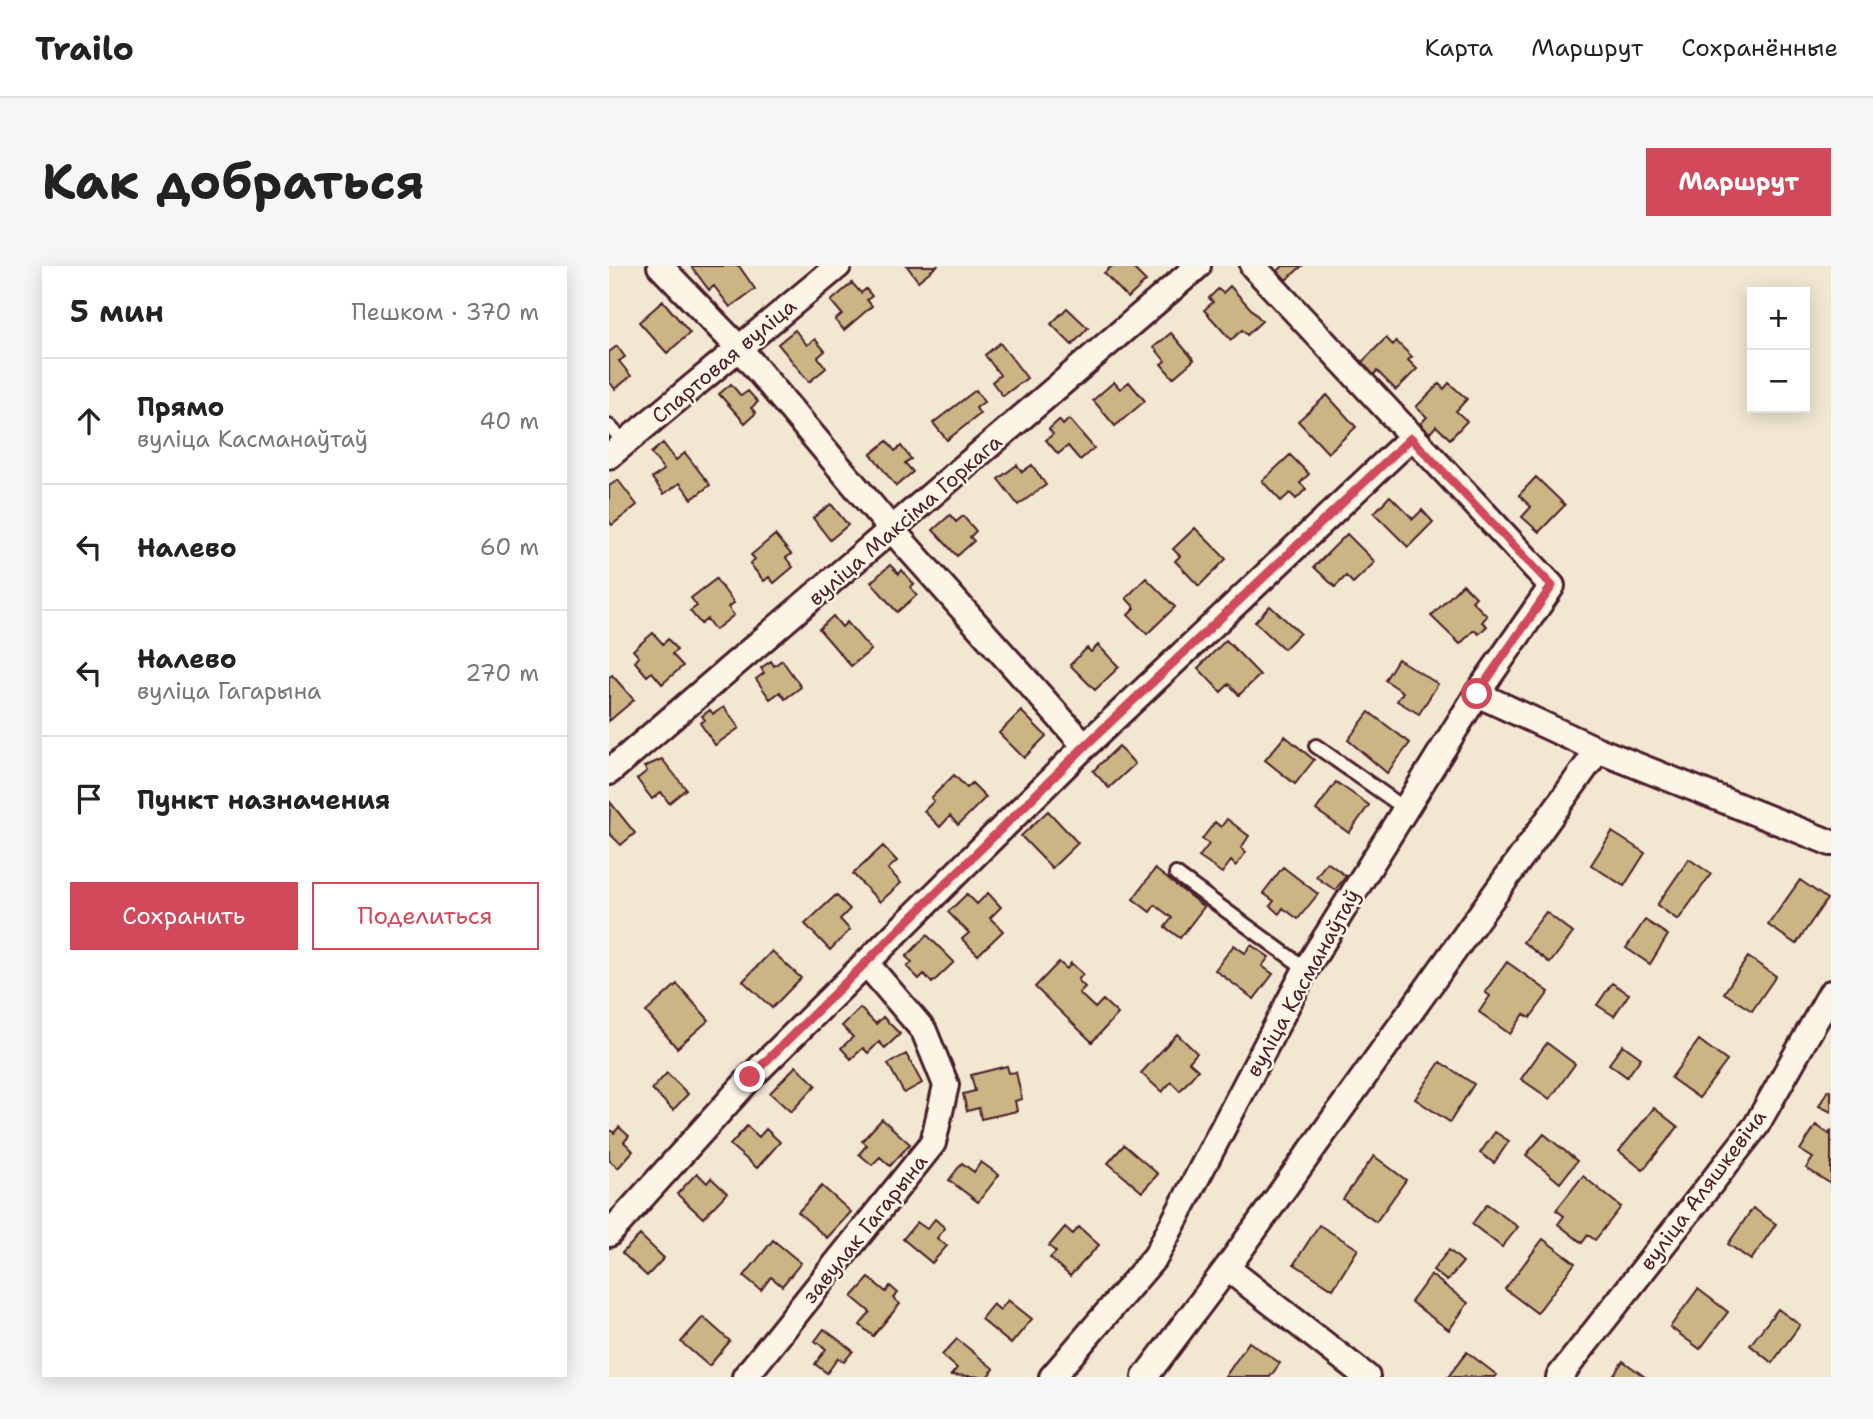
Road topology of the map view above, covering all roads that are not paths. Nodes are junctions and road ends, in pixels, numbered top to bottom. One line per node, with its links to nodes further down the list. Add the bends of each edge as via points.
1 (660, 266): 5 (street)
2 (838, 266): 5 (street, Спартовая вуліца)
3 (1198, 266): 9 (street, вуліца Максіма Горкага)
4 (1253, 266): 7 (street)
5 (740, 349): 8 (street, Спартовая вуліца); 9 (street)
6 (609, 426): 8 (lane)
7 (1411, 438): 10 (street, вуліца Касманаўтаў, via 1552,586); 11 (street)
8 (615, 447)
9 (893, 531): 11 (street); 14 (street, вуліца Максіма Горкага)
10 (1477, 694): 13 (street); 19 (street, вуліца Касманаўтаў)
11 (1085, 746): 18 (street)
12 (1316, 746): 15 (lane)
13 (1598, 750): 16 (street); 22 (street)
14 (609, 772)
15 (1397, 803)
16 (1831, 843)
17 (1176, 874): 19 (lane)
18 (866, 963): 21 (street, via 750,1077); 23 (street, завулак Гагарына, via 924,1031 946,1085 933,1143)
19 (1305, 970): 24 (street, вуліца Касманаўтаў, via 1156,1256)
20 (1831, 993): 27 (street, вуліца Аляшкевіча, via 1756,1126)
21 (609, 1234)
22 (1227, 1268): 25 (street); 26 (street)
23 (745, 1377)
24 (1052, 1377)
25 (1145, 1377)
26 (1367, 1377)
27 (1559, 1377)

